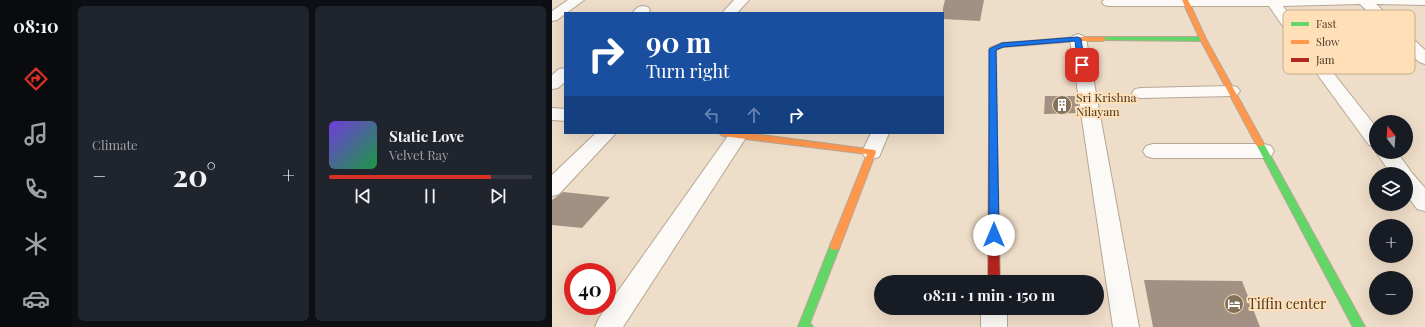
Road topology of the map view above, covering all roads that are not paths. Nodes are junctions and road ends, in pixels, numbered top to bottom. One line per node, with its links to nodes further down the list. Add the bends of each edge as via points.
1 (577, 0): 11 (street)
2 (742, 0): 9 (street)
3 (1364, 0): 5 (street); 6 (street); 8 (street)
4 (1185, 1): 5 (street); 7 (street); 13 (street)
5 (1273, 1): 10 (street)
6 (1425, 1)
7 (1110, 2)
8 (1374, 10)
9 (729, 12)
10 (1283, 16)
11 (552, 17)
12 (1078, 39): 13 (street); 33 (street, via 1002,45 992,49); 38 (street)
13 (1203, 39): 19 (street)
14 (1415, 49): 15 (street)
15 (1425, 59)
16 (1326, 74): 23 (street)
17 (564, 75): 18 (street)
18 (552, 84)
19 (1231, 91): 20 (street); 28 (street)
20 (1141, 93)
21 (552, 114): 22 (street)
22 (564, 115)
23 (1369, 131)
24 (606, 134): 30 (street)
25 (734, 134): 29 (street); 35 (street)
26 (880, 134): 29 (street)
27 (1153, 151): 28 (street)
28 (1264, 151): 39 (street)
29 (872, 152): 36 (street, via 803,326)
30 (552, 188)
31 (1413, 188): 32 (street)
32 (1425, 203)
33 (994, 275)
34 (994, 315): 37 (street)
35 (608, 327)
36 (807, 327)
37 (994, 327)
38 (1126, 327)
39 (1359, 327)

